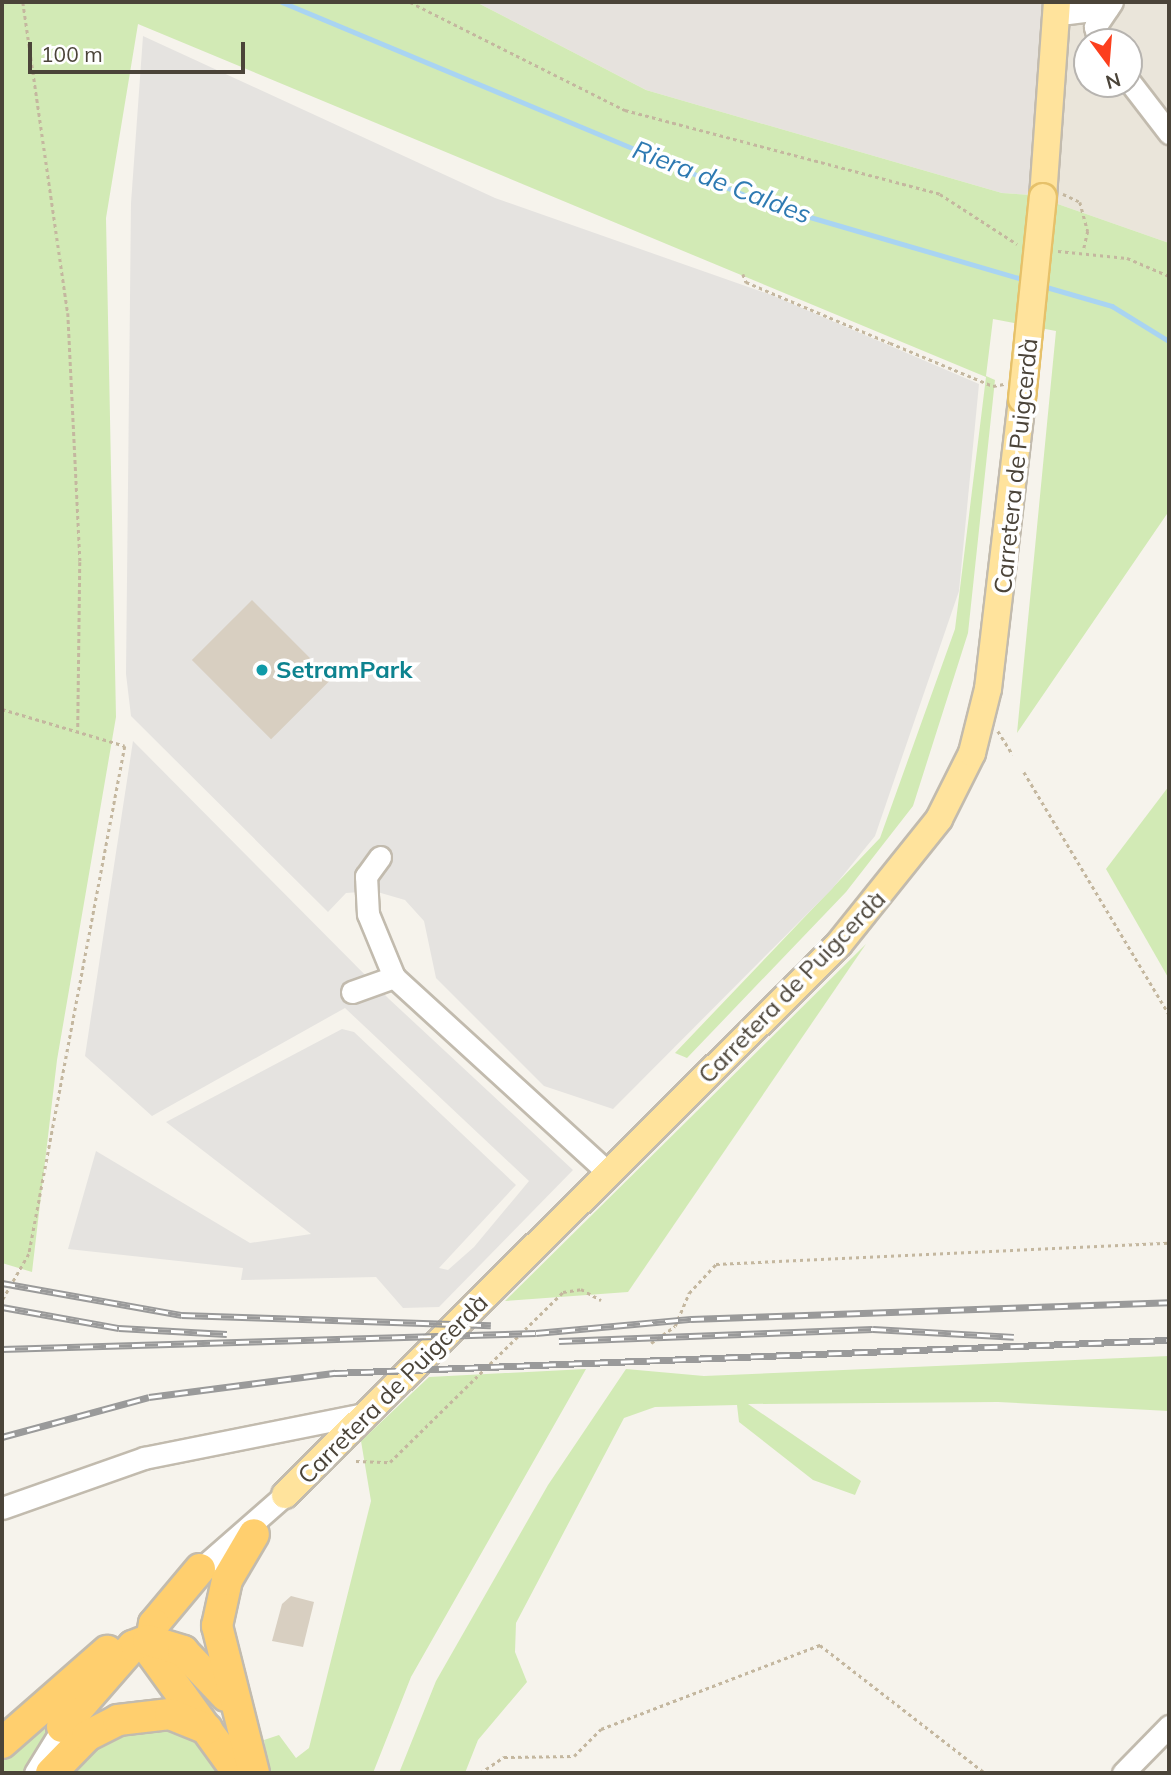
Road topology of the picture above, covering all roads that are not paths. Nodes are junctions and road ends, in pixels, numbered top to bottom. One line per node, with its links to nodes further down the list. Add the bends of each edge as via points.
1 (1064, 5): 2 (street); 9 (main road, Carretera de Puigcerdà, bridge, via 988,689 972,752 939,819 839,944)
2 (1110, 5): 3 (street)
3 (1095, 28)
4 (1143, 98): 5 (street)
5 (1169, 133)
6 (380, 857): 7 (street, via 366,876 369,914)
7 (394, 977): 8 (street); 9 (street)
8 (352, 992)
9 (610, 1174): 10 (main road, Carretera de Puigcerdà)
10 (369, 1413): 11 (main road, Carretera de Puigcerdà); 12 (street, via 144,1458)
11 (285, 1495): 13 (street); 14 (street)
12 (2, 1508)
13 (254, 1534): 16 (street); 19 (highway, via 227,1580 217,1626)
14 (200, 1569): 15 (street); 16 (highway, via 154,1624)
15 (168, 1598): 18 (street, via 111,1660); 20 (highway)
16 (148, 1640): 18 (highway, via 133,1646); 19 (highway, via 155,1661); 22 (street, via 88,1708)
17 (1169, 1726): 26 (street)
18 (62, 1727): 21 (street)
19 (229, 1730): 23 (highway, via 185,1717 137,1715 88,1735); 24 (highway); 25 (highway)
20 (2, 1743)
21 (35, 1773)
22 (44, 1773)
23 (51, 1773)
24 (238, 1773)
25 (254, 1773)
26 (1124, 1773)

